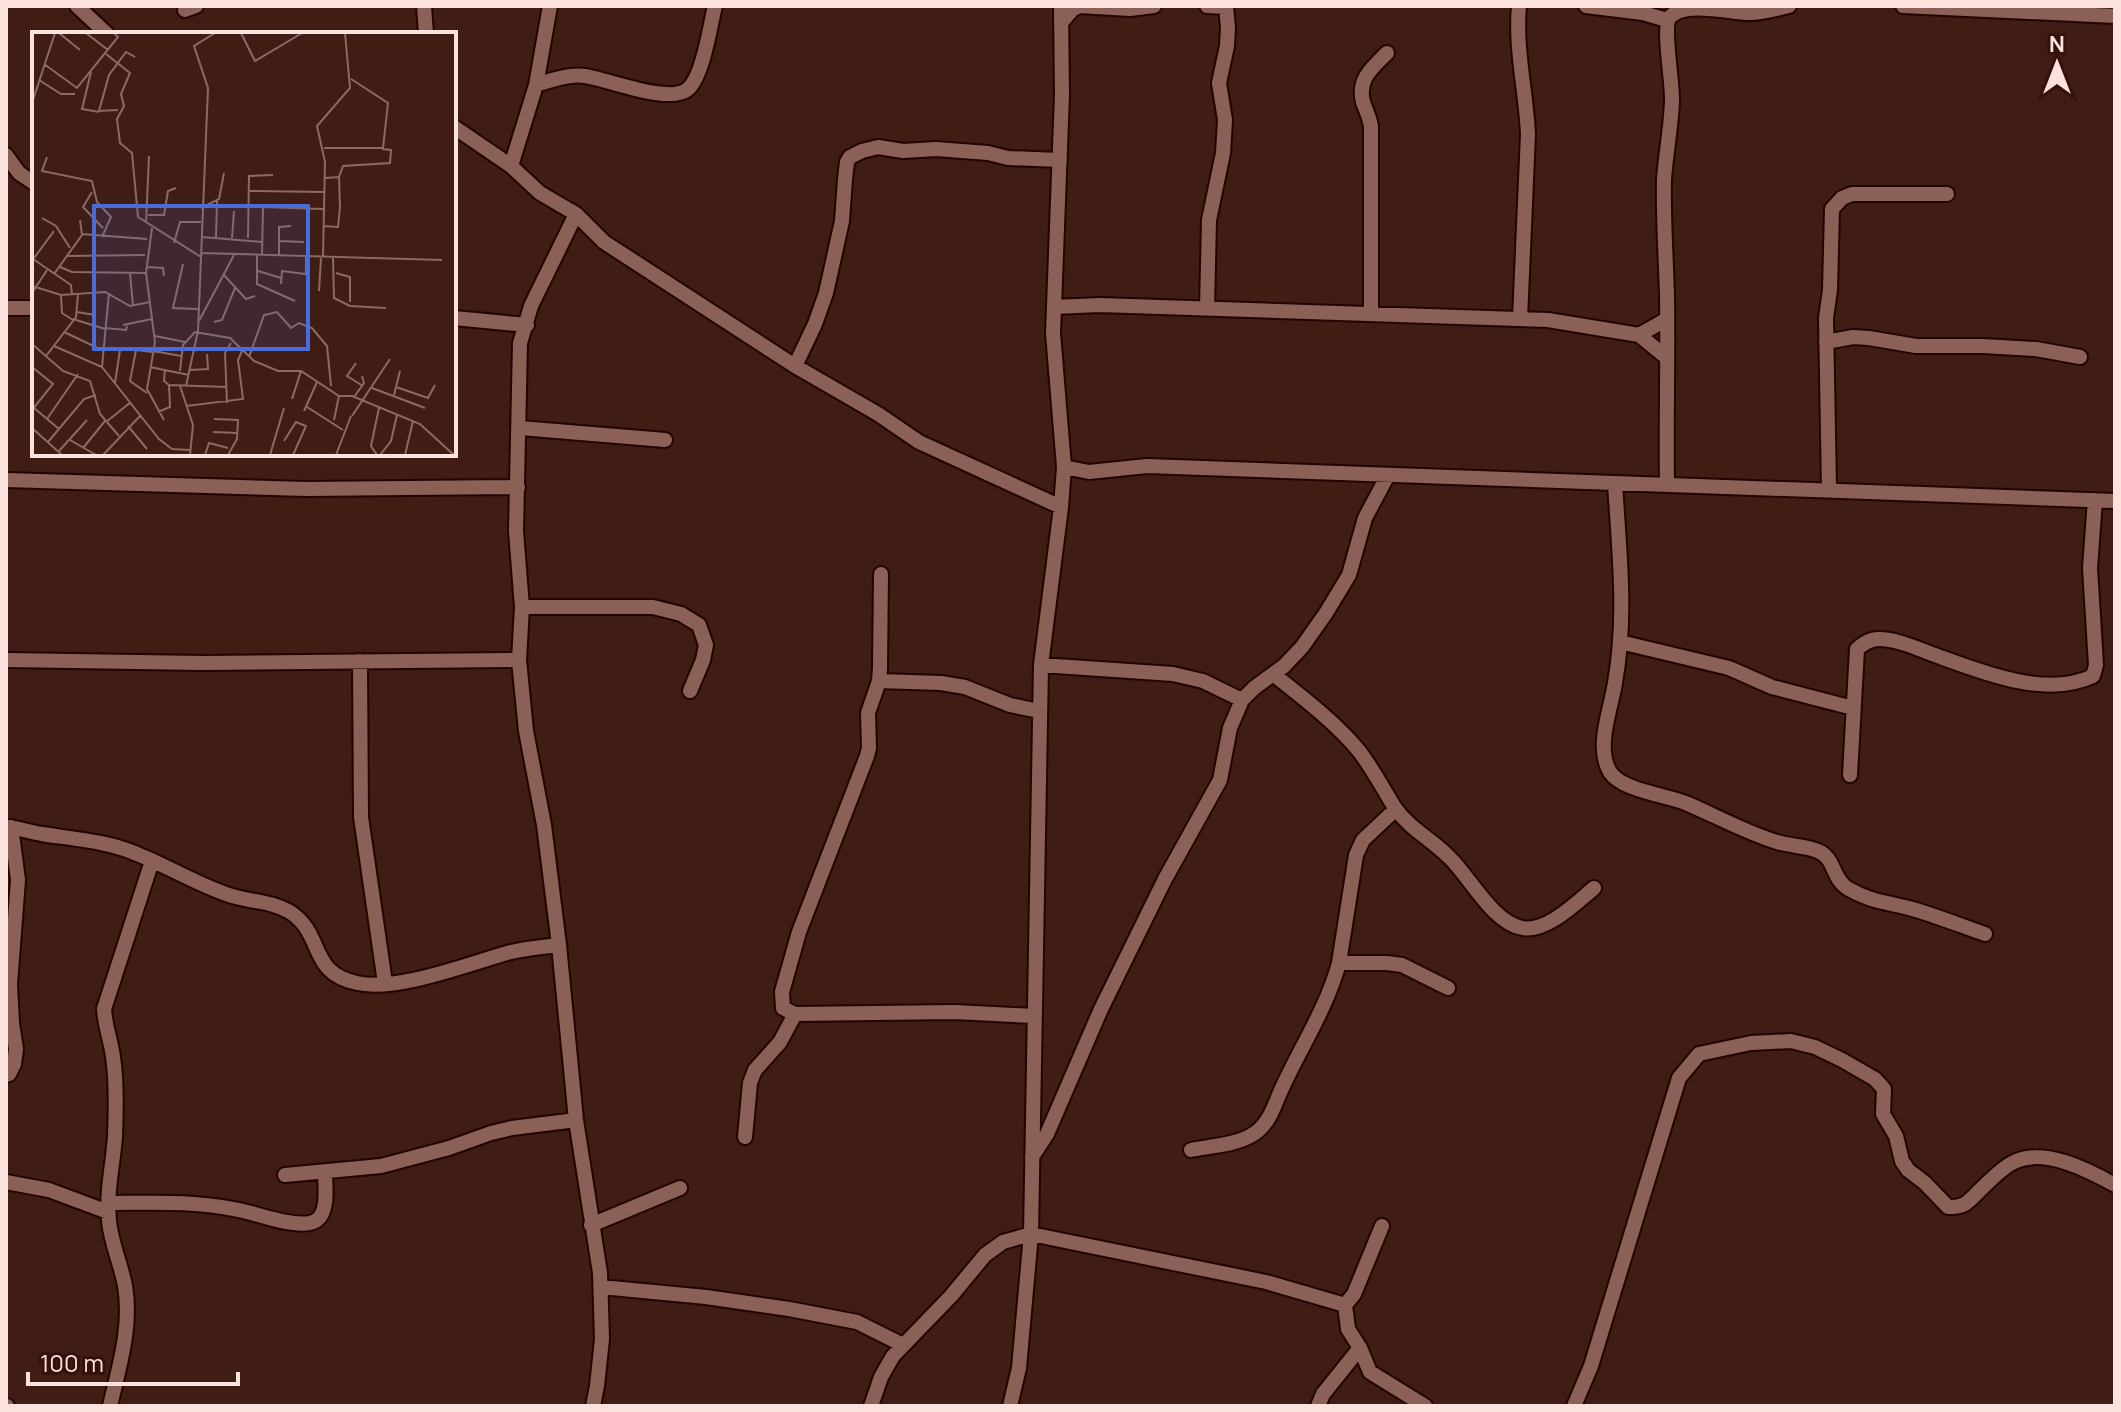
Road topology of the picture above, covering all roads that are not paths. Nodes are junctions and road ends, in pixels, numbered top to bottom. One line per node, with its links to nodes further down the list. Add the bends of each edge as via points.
1 (77, 6): 16 (street)
2 (424, 6): 17 (street)
3 (550, 6): 19 (street)
4 (715, 6): 19 (street, via 697,74 682,92 649,92 570,75)
5 (1061, 6): 15 (street)
6 (1154, 6): 15 (street, via 1079,6)
7 (1207, 6): 8 (street)
8 (1226, 6): 30 (street, via 1227,46 1219,83 1223,153 1209,220)
9 (1519, 6): 33 (street, via 1528,134)
10 (1586, 6): 14 (street)
11 (1789, 6): 14 (street, via 1759,13 1694,8)
12 (1903, 6): 13 (street)
13 (2115, 16)
14 (1667, 20): 34 (street, via 1673,93 1664,179)
15 (1061, 23): 22 (street)
16 (105, 32)
17 (426, 32)
18 (1387, 53): 31 (street, via 1365,75 1361,88 1371,126)
19 (536, 85): 23 (street)
20 (456, 128): 23 (street)
21 (6, 155): 24 (street)
22 (1060, 160): 27 (street); 40 (street, via 878,147 850,157 826,293)
23 (511, 166): 26 (street, via 540,193)
24 (32, 182)
25 (1947, 194): 37 (street, via 1852,194 1835,204)
26 (576, 214): 35 (street, via 531,306); 40 (street, via 604,242)
27 (1054, 307): 30 (street); 43 (street)
28 (6, 308): 29 (street)
29 (32, 308)
30 (1207, 309): 31 (street)
31 (1371, 314): 33 (street)
32 (456, 318): 35 (street)
33 (1520, 319): 36 (street)
34 (1667, 319): 36 (street); 38 (street)
35 (527, 325): 41 (street, via 520,343)
36 (1639, 335): 38 (street)
37 (1826, 342): 39 (street, via 1853,337 1916,346 2036,349); 50 (street)
38 (1666, 357): 48 (street)
39 (2080, 357)
40 (795, 366): 51 (street, via 919,442)
41 (520, 428): 42 (street); 49 (street)
42 (665, 440)
43 (1064, 467): 44 (street); 51 (street)
44 (1089, 472): 45 (street, via 1147,466); 51 (street)
45 (1388, 475): 47 (street); 61 (street, via 1365,518 1349,575 1302,647)
46 (6, 480): 49 (street, via 306,489)
47 (1615, 483): 48 (street); 56 (street, via 1623,606)
48 (1667, 485): 50 (street)
49 (518, 487): 55 (street)
50 (1829, 490): 52 (street)
51 (1061, 500): 60 (street)
52 (2095, 500): 53 (street); 65 (street, via 2090,568 2093,676 2052,685 2014,681 1880,639 1857,649)
53 (2115, 501)
54 (881, 574): 62 (street)
55 (522, 607): 58 (street); 63 (street, via 653,607 681,614 699,625 706,645)
56 (1620, 642): 65 (street, via 1729,668 1772,687); 72 (street, via 1605,736 1611,773 1776,842 1816,850 1827,856 1839,881 1876,902)
57 (6, 660): 59 (street)
58 (519, 660): 59 (street); 73 (street)
59 (360, 661): 75 (street, via 361,817)
60 (1041, 665): 64 (street, via 1173,674 1203,681); 66 (street)
61 (1273, 674): 64 (street); 68 (street, via 1359,751)
62 (879, 681): 66 (street, via 965,687); 77 (street, via 868,713 867,756 799,932 782,992 783,1008)
63 (690, 691)
64 (1242, 700): 83 (street, via 1230,728 1220,780 1165,879)
65 (1853, 708): 67 (street)
66 (1039, 711): 78 (street)
67 (1850, 775)
68 (1396, 809): 71 (street, via 1448,855 1507,923 1538,928); 74 (street, via 1363,840 1356,855)
69 (9, 827): 70 (street, via 106,845); 79 (street, via 18,880 10,984 16,1049)
70 (152, 861): 75 (street, via 234,897 282,908 307,927 326,970 360,984); 89 (street, via 104,1009 115,1102)
71 (1594, 888)
72 (1985, 934)
73 (559, 945): 75 (street); 80 (street)
74 (1339, 963): 76 (street, via 1402,965); 82 (street, via 1320,1016 1266,1124 1235,1141)
75 (385, 983)
76 (1448, 988)
77 (795, 1014): 78 (street); 81 (street, via 780,1042 755,1070)
78 (1033, 1016): 83 (street)
79 (6, 1075)
80 (576, 1120): 84 (street, via 512,1128 381,1166); 90 (street)
81 (745, 1137)
82 (1191, 1150)
83 (1032, 1157): 92 (street)
84 (325, 1172): 85 (street); 89 (street, via 324,1211 314,1222 181,1202)
85 (285, 1175)
86 (6, 1182): 89 (street)
87 (2115, 1185): 103 (street, via 2060,1160 2030,1157 2007,1166 1962,1207 1948,1207 1902,1161 1883,1114 1884,1089 1857,1067 1791,1041 1699,1054 1679,1078)
88 (680, 1188): 90 (street)
89 (108, 1208): 97 (street, via 127,1321)
90 (591, 1225): 93 (street)
91 (1382, 1226): 94 (street)
92 (1031, 1234): 94 (street, via 1266,1282); 95 (street, via 1003,1242 985,1255); 100 (street, via 1019,1368)
93 (601, 1287): 95 (street, via 803,1311 857,1322); 98 (street, via 602,1339)
94 (1345, 1305): 96 (street, via 1348,1329)
95 (903, 1345): 99 (street, via 881,1377)
96 (1360, 1348): 101 (street); 102 (street, via 1370,1372)
97 (110, 1406)
98 (593, 1406)
99 (871, 1406)
100 (1010, 1406)
101 (1318, 1406)
102 (1425, 1406)
103 (1574, 1406)

